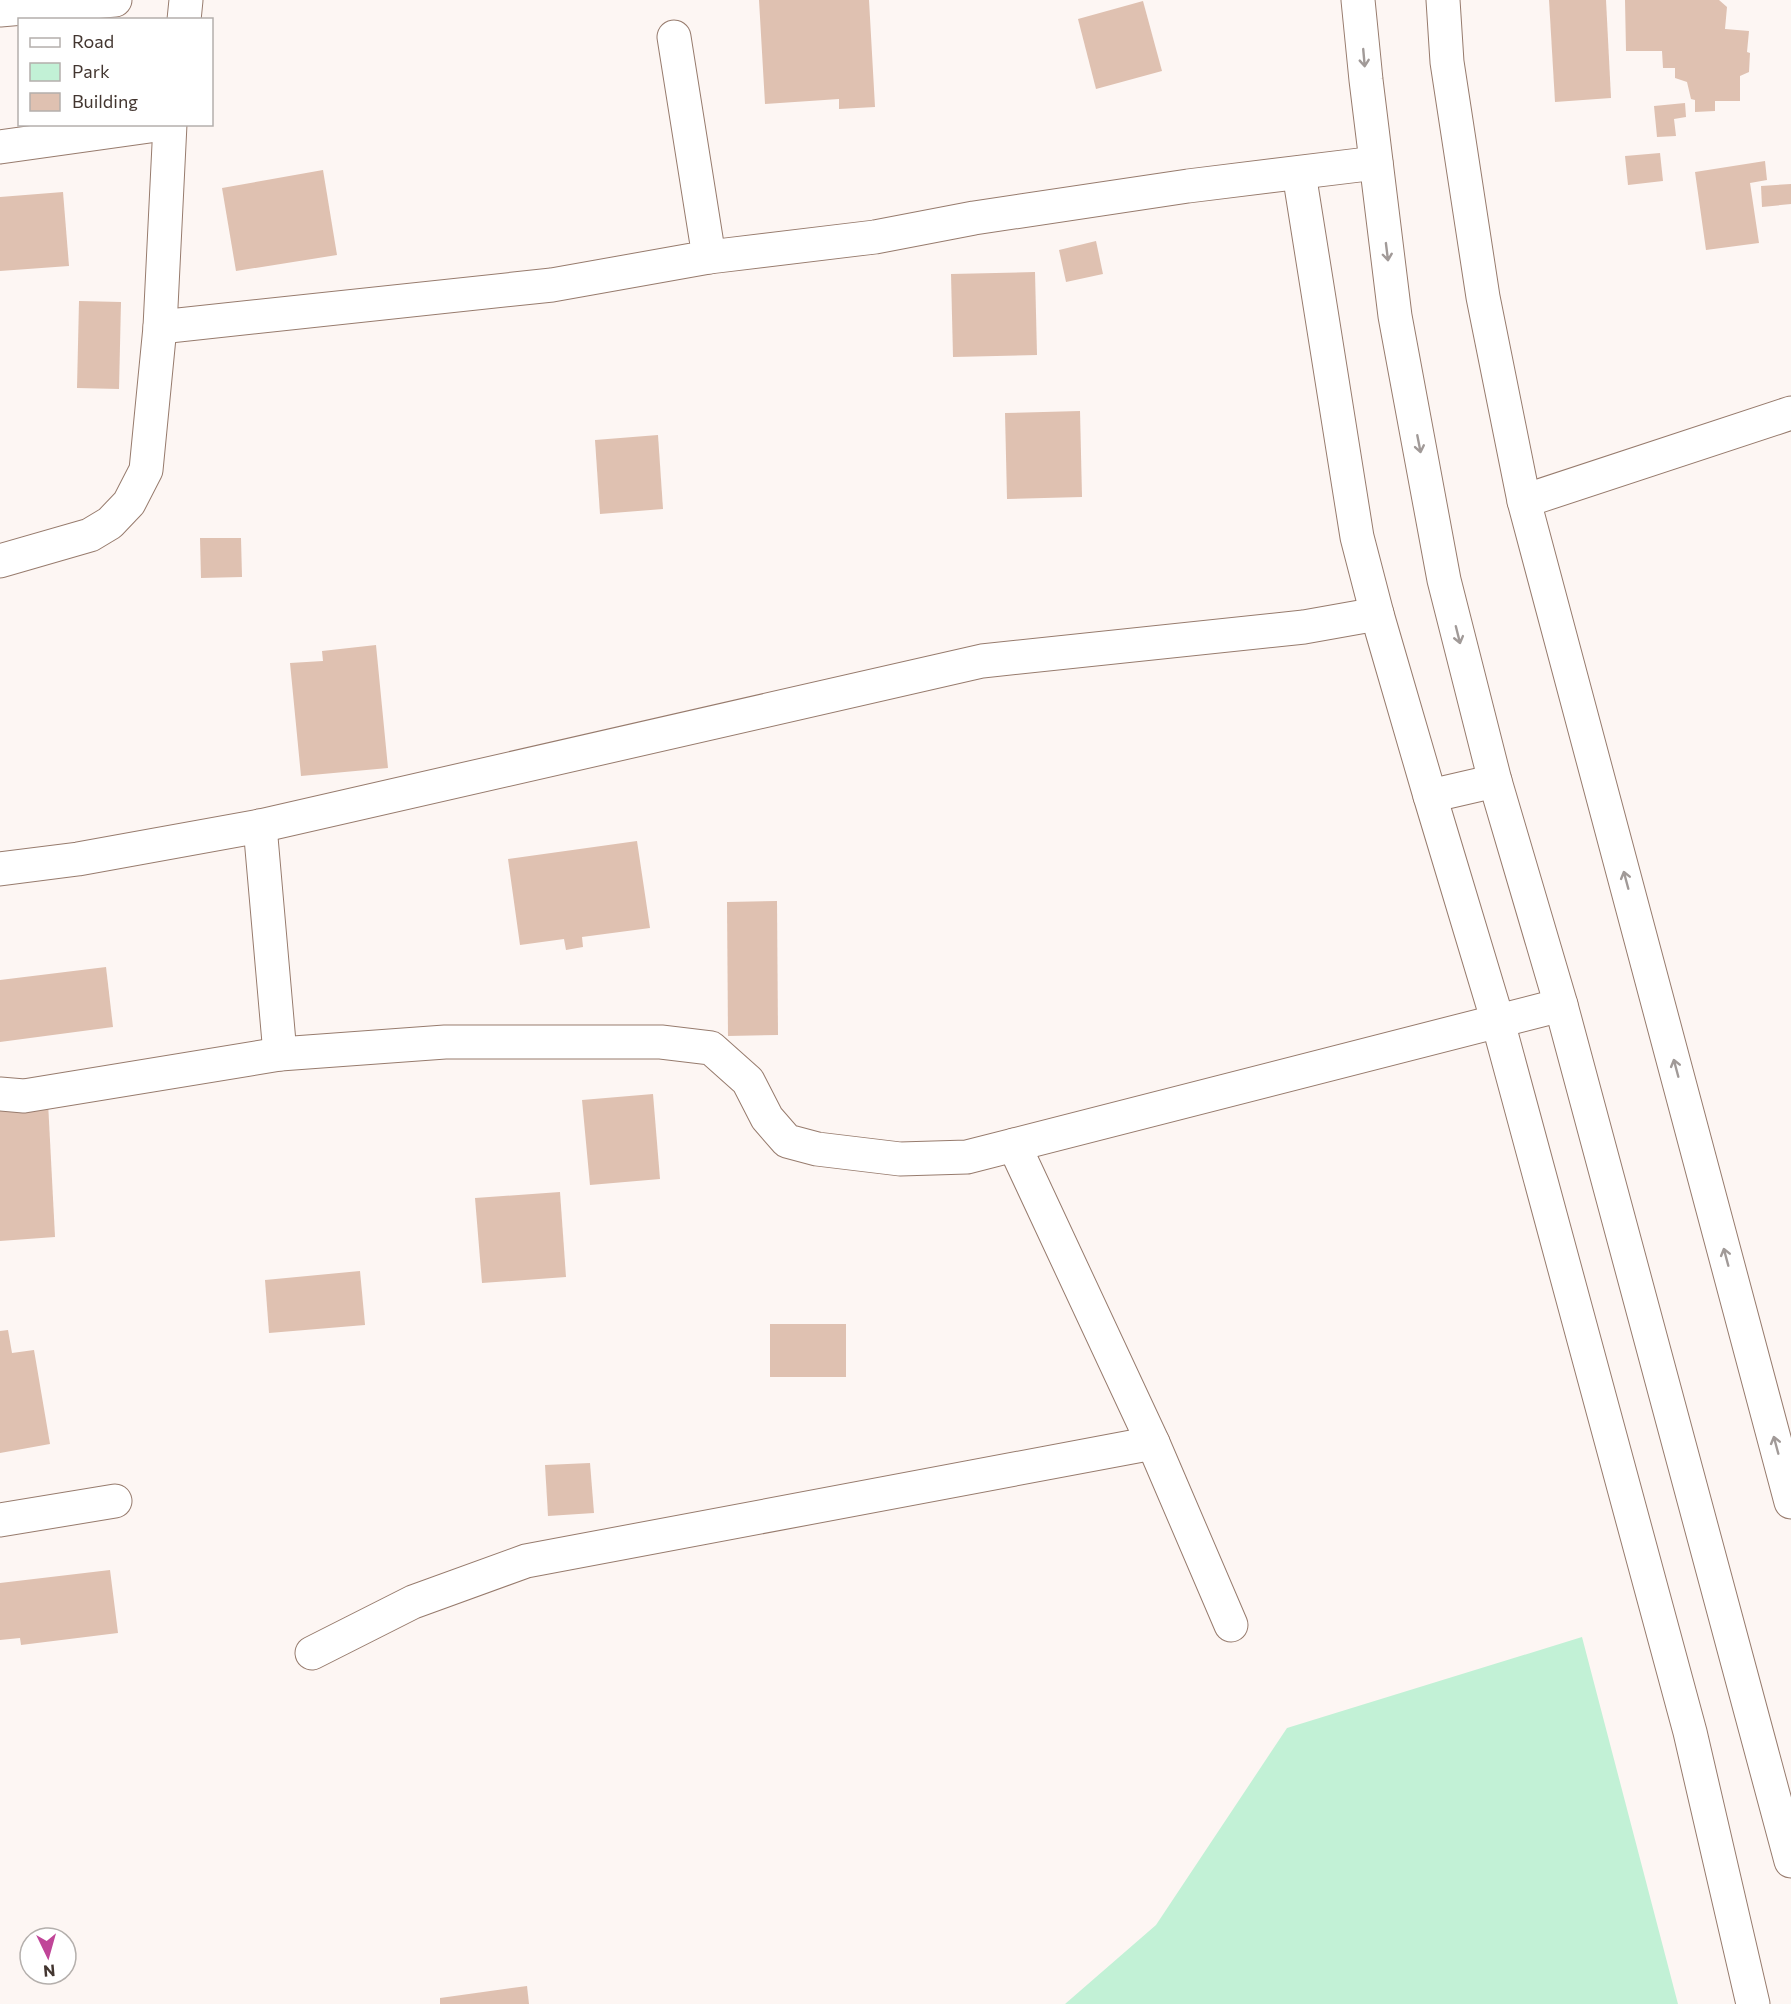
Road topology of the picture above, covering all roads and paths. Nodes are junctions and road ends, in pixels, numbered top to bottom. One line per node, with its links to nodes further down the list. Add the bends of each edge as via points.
1 (115, 0): 5 (main road)
2 (186, 0): 6 (main road)
3 (1358, 0): 11 (main road, one-way to 11)
4 (1443, 0): 16 (main road, via 1447,62 1483,297)
5 (0, 10)
6 (184, 18)
7 (674, 37): 13 (main road)
8 (150, 126): 10 (main road)
9 (170, 126): 14 (main road)
10 (0, 147)
11 (1376, 163): 12 (main road); 19 (main road, one-way to 19, via 1395,316 1444,580)
12 (1299, 173): 13 (main road, via 974,218 875,237); 18 (main road, via 1358,537)
13 (709, 257): 14 (main road, via 552,285)
14 (160, 327): 17 (main road, via 146,470 129,503 110,523 90,535)
15 (1791, 413): 16 (main road)
16 (1524, 501): 30 (main road, one-way to 16)
17 (0, 561)
18 (1377, 614): 20 (main road); 21 (main road, via 1304,627 982,662)
19 (1495, 781): 20 (main road); 23 (main road)
20 (1430, 796): 24 (main road)
21 (261, 826): 22 (main road); 25 (main road)
22 (0, 869)
23 (1561, 1005): 24 (main road); 34 (main road)
24 (1498, 1022): 27 (main road); 35 (main road, via 1690,1732)
25 (280, 1054): 26 (main road, via 24,1096); 27 (main road, via 445,1042 671,1043 711,1048 748,1081 767,1118 787,1141 817,1149 900,1159 967,1157)
26 (0, 1094)
27 (1014, 1145): 28 (main road)
28 (1153, 1443): 32 (main road); 33 (main road, via 526,1561 413,1602)
29 (115, 1501): 31 (main road)
30 (1791, 1502)
31 (0, 1520)
32 (1231, 1625)
33 (312, 1653)
34 (1791, 1861)
35 (1753, 2004)

